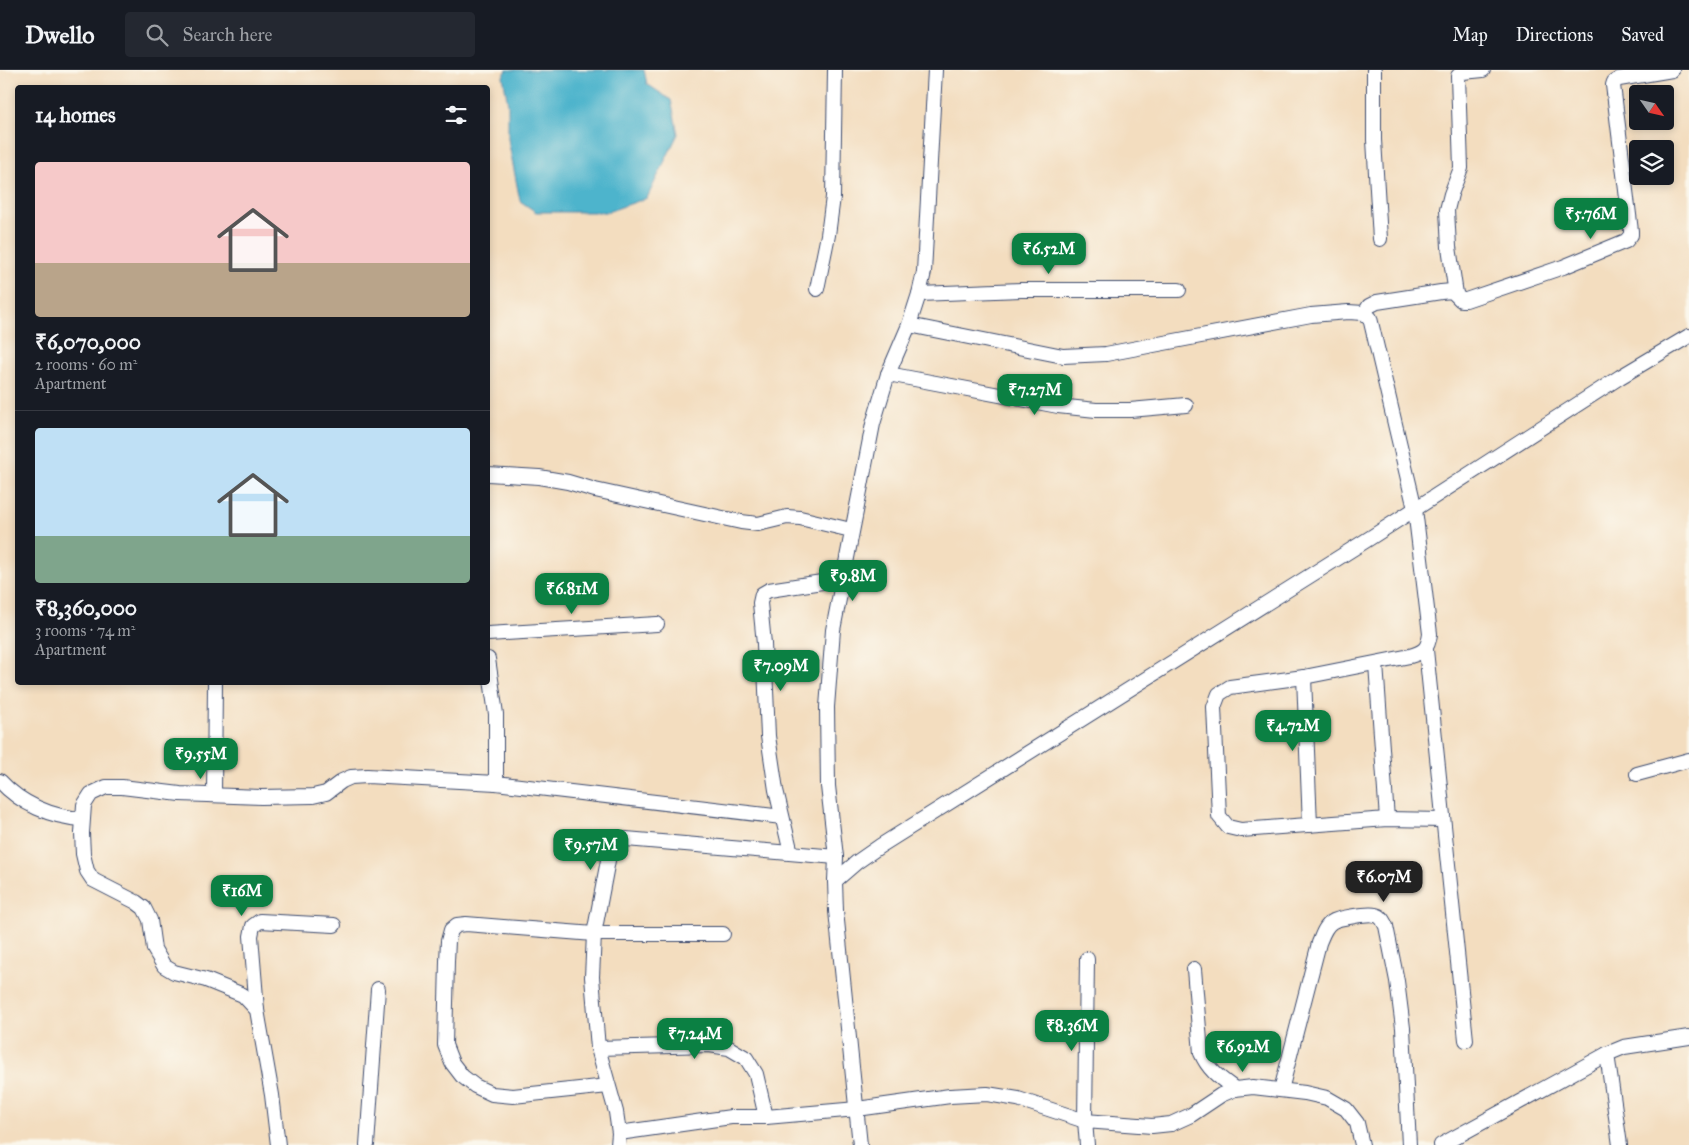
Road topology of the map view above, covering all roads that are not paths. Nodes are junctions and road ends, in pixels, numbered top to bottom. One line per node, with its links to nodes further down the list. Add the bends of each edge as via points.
1 (835, 70): 8 (street, via 833,197)
2 (935, 70): 10 (street, via 924,272)
3 (1374, 70): 7 (street)
4 (1483, 70): 11 (street, via 1460,72 1458,76 1461,168 1447,210)
5 (1672, 70): 6 (street, via 1619,79)
6 (1612, 76): 11 (street, via 1631,231 1629,238 1563,267 1502,288 1463,300)
7 (1380, 238)
8 (817, 289)
9 (1179, 290): 10 (street)
10 (920, 294): 13 (street)
11 (1456, 294): 12 (street, via 1450,291 1377,302)
12 (1365, 313): 13 (street, via 1311,315 1076,357); 18 (street, via 1370,318)
13 (909, 325): 15 (street)
14 (1689, 336): 18 (street)
15 (888, 374): 16 (street, via 1058,406 1096,410); 19 (street, via 873,424)
16 (1186, 405)
17 (490, 474): 19 (street, via 568,482 741,522 758,524 787,517)
18 (1415, 509): 23 (street, via 1430,634); 40 (street, via 880,846)
19 (851, 530): 20 (street)
20 (842, 579): 33 (street, via 768,590 762,594 768,736); 39 (street, via 833,630 827,706 828,786)
21 (657, 624): 22 (street)
22 (490, 634)
23 (1426, 650): 24 (street); 36 (street)
24 (1376, 664): 26 (street); 35 (street)
25 (490, 673): 31 (street, via 496,714)
26 (1304, 677): 37 (street); 37 (street, via 1230,688 1219,694 1214,707 1219,816 1228,827 1241,830)
27 (215, 685): 32 (street)
28 (1689, 760): 29 (street)
29 (1637, 774)
30 (0, 781): 34 (street, via 30,805 65,818)
31 (496, 782): 32 (street, via 367,776 351,777 319,795); 33 (street)
32 (214, 795): 34 (street, via 106,787 91,794 84,805)
33 (782, 816): 38 (street)
34 (82, 819): 47 (street, via 87,872 93,880 144,908 150,920 154,949 164,966 244,995)
35 (1387, 820): 36 (street); 37 (street)
36 (1443, 820): 49 (street)
37 (1310, 825)
38 (791, 853): 39 (street); 42 (street, via 626,839 615,842 609,855)
39 (836, 856): 40 (street)
40 (835, 881): 55 (street)
41 (334, 925): 47 (street, via 260,921 253,926)
42 (594, 934): 43 (street); 50 (street, via 592,977); 52 (street, via 457,925 451,930 448,941 445,1045 452,1063 462,1076 492,1094 513,1096)
43 (723, 934)
44 (1087, 959): 57 (street)
45 (1194, 969): 53 (street, via 1201,1053 1207,1065)
46 (378, 989): 60 (street)
47 (257, 1010): 59 (street)
48 (1689, 1036): 51 (street, via 1624,1047)
49 (1466, 1040)
50 (598, 1048): 52 (street); 56 (street, via 709,1045 730,1048 746,1058 756,1074)
51 (1606, 1054): 65 (street); 66 (street)
52 (608, 1086): 58 (street, via 616,1112)
53 (1235, 1089): 54 (street); 57 (street, via 1191,1116 1171,1124 1152,1126)
54 (1281, 1090): 63 (street, via 1326,1098 1346,1109 1357,1123); 64 (street, via 1325,930 1330,922 1375,914 1386,926 1398,989)
55 (857, 1109): 56 (street); 57 (street, via 987,1094 1018,1099); 61 (street)
56 (766, 1117): 58 (street, via 731,1117)
57 (1085, 1121): 62 (street)
58 (618, 1139)
59 (278, 1145)
60 (367, 1145)
61 (860, 1145)
62 (1087, 1145)
63 (1362, 1145)
64 (1409, 1145)
65 (1441, 1145)
66 (1620, 1145)

